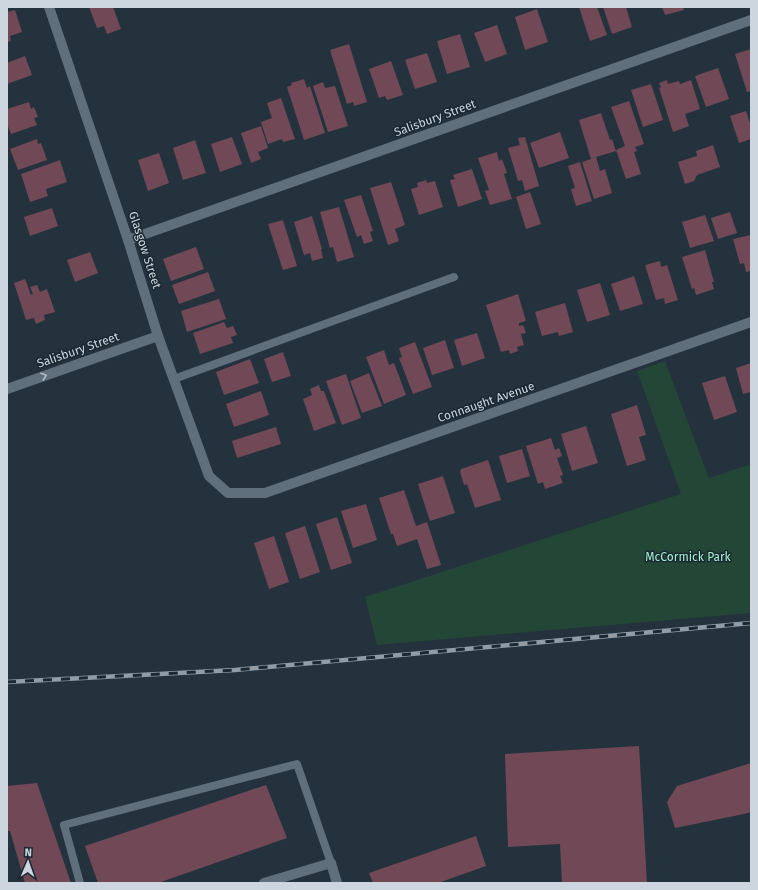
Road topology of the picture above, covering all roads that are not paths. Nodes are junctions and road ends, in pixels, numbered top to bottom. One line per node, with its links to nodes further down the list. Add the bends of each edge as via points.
1 (49, 7): 3 (street, Glasgow Street)
2 (751, 20): 3 (street, Salisbury Street)
3 (128, 240): 6 (street, Glasgow Street)
4 (454, 277): 7 (lane)
5 (751, 322): 9 (street, Connaught Avenue, via 264,493)
6 (158, 336): 7 (street, Glasgow Street); 8 (street, Salisbury Street, one-way to 6)
7 (174, 379): 9 (street, Glasgow Street, via 209,476)
8 (7, 389)
9 (228, 494)
10 (331, 863): 11 (lane, via 297,764 64,825); 12 (street); 13 (street)
11 (80, 883)
12 (264, 883)
13 (337, 883)

